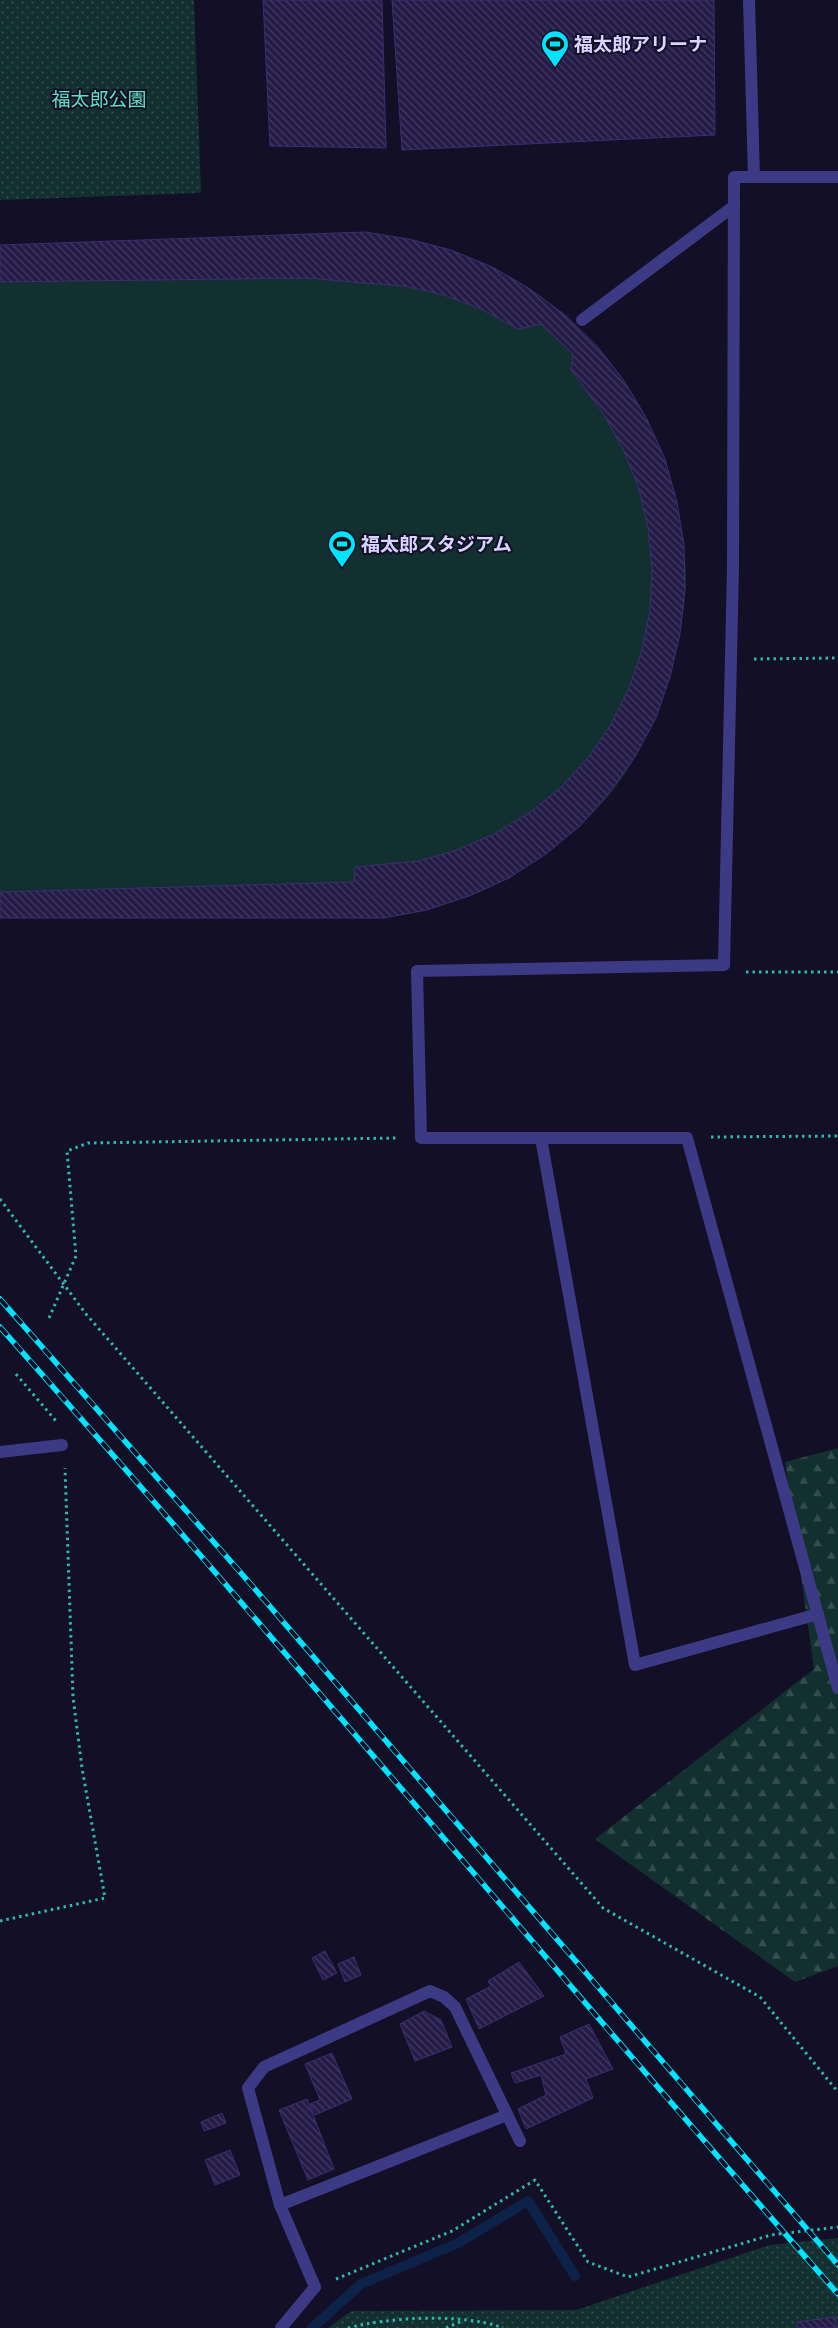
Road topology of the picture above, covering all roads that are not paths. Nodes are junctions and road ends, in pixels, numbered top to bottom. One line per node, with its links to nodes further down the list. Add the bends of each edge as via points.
1 (749, 0): 2 (street)
2 (754, 177): 3 (street); 4 (street, via 734,177)
3 (838, 177)
4 (734, 206): 5 (street); 6 (street, via 731,659 724,966 417,971 421,1138)
5 (582, 320)
6 (541, 1138): 9 (street, via 687,1138); 9 (street, via 634,1665)
7 (62, 1446): 8 (street)
8 (0, 1452)
9 (818, 1614): 10 (street)
10 (838, 1688)
11 (507, 2115): 12 (street); 13 (street); 13 (street, via 455,2007 430,1991 264,2067 248,2088)
12 (520, 2140)
13 (280, 2205): 14 (street, via 315,2288)
14 (281, 2328)

